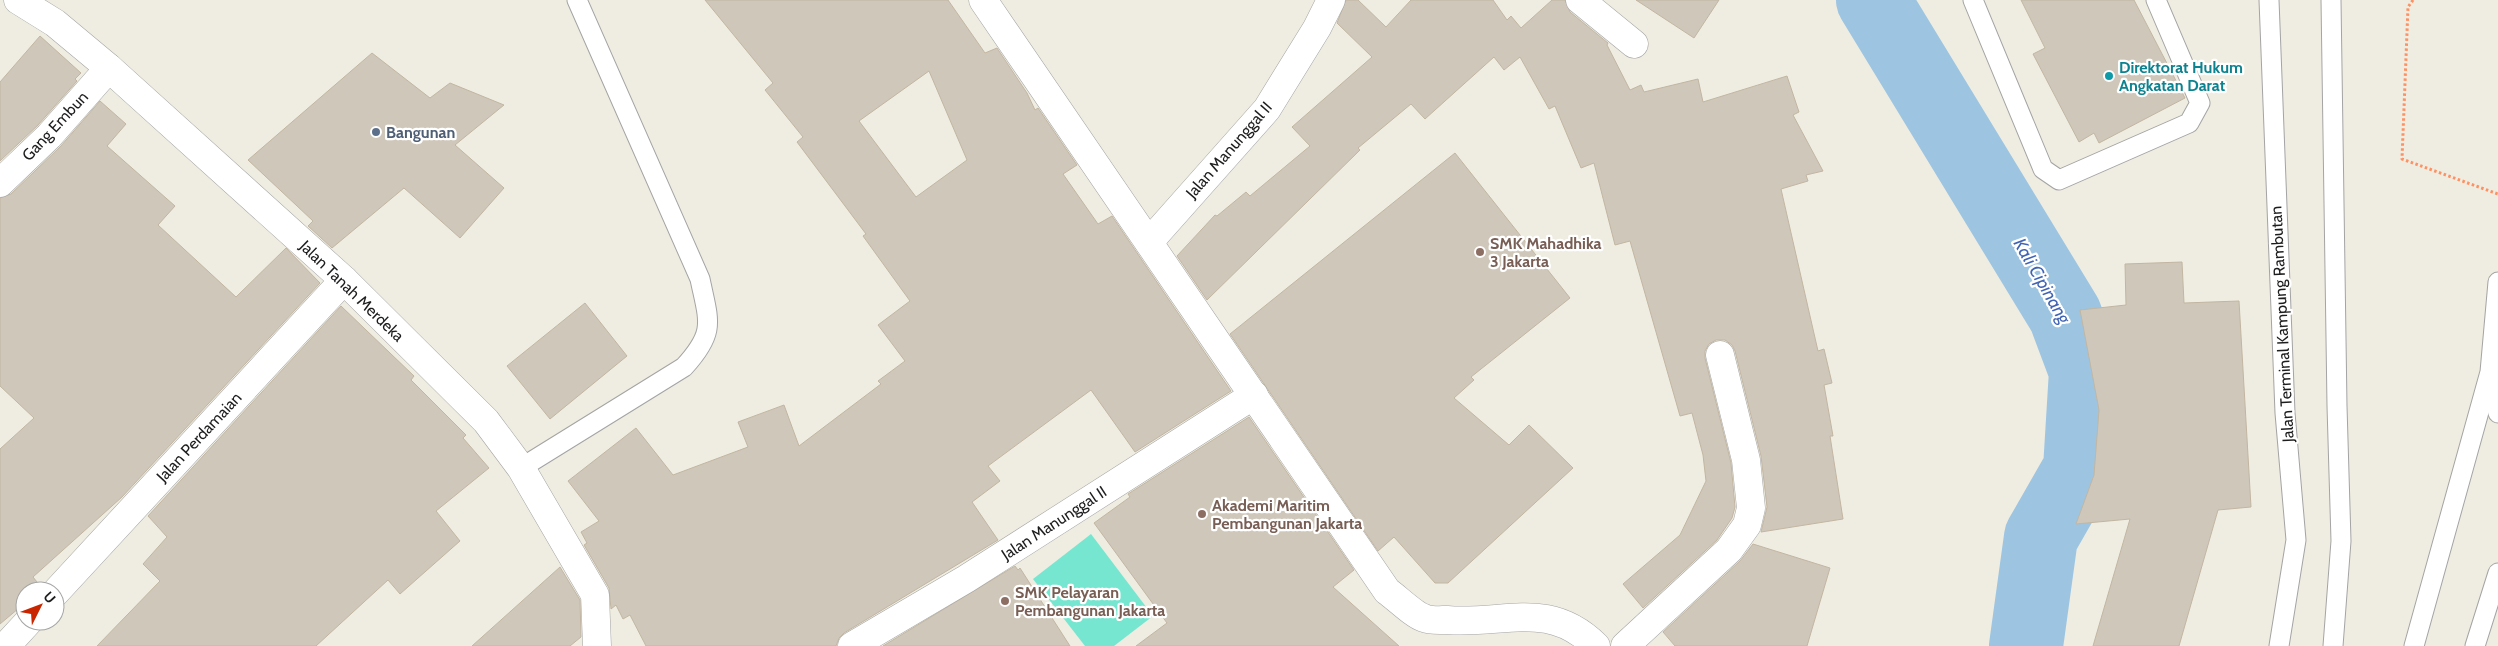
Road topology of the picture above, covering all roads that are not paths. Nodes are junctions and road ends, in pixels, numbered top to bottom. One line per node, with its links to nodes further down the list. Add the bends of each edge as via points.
1 (18, 0): 11 (street, Jalan Tanah Merdeka, via 54,23)
2 (577, 0): 20 (lane, via 700,279 709,323 701,348 684,367)
3 (983, 0): 13 (street)
4 (1331, 0): 13 (street, Jalan Manunggal II, via 1267,109)
5 (1580, 0): 10 (street)
6 (1973, 0): 7 (lane, via 2043,169 2059,180 2189,123 2200,102)
7 (2156, 0)
8 (2269, 0): 29 (lane, Jalan Terminal Kampung Rambutan, via 2285,413 2296,540)
9 (2331, 0): 30 (lane, via 2341,541)
10 (1634, 44)
11 (109, 68): 12 (street, Gang Embun, via 49,136); 14 (street, Jalan Tanah Merdeka)
12 (1, 180)
13 (1149, 242): 18 (street)
14 (344, 280): 20 (street, Jalan Tanah Merdeka, via 486,421); 22 (street, Jalan Perdamaian)
15 (2498, 282): 17 (lane)
16 (1720, 355): 28 (street, via 1746,460 1751,508 1747,525 1729,550)
17 (2490, 372): 19 (lane); 31 (lane)
18 (1254, 396): 26 (street, Jalan Manunggal II, via 966,579); 27 (street, via 1388,591 1424,618 1458,621 1530,616 1555,620)
19 (2498, 413)
20 (521, 468): 25 (street, Jalan Tanah Merdeka, via 595,595)
21 (2498, 573): 32 (lane)
22 (65, 582)
23 (20, 631): 24 (street)
24 (6, 646)
25 (597, 646)
26 (852, 646)
27 (1596, 646)
28 (1625, 646)
29 (2279, 646)
30 (2333, 646)
31 (2414, 646)
32 (2475, 646)

